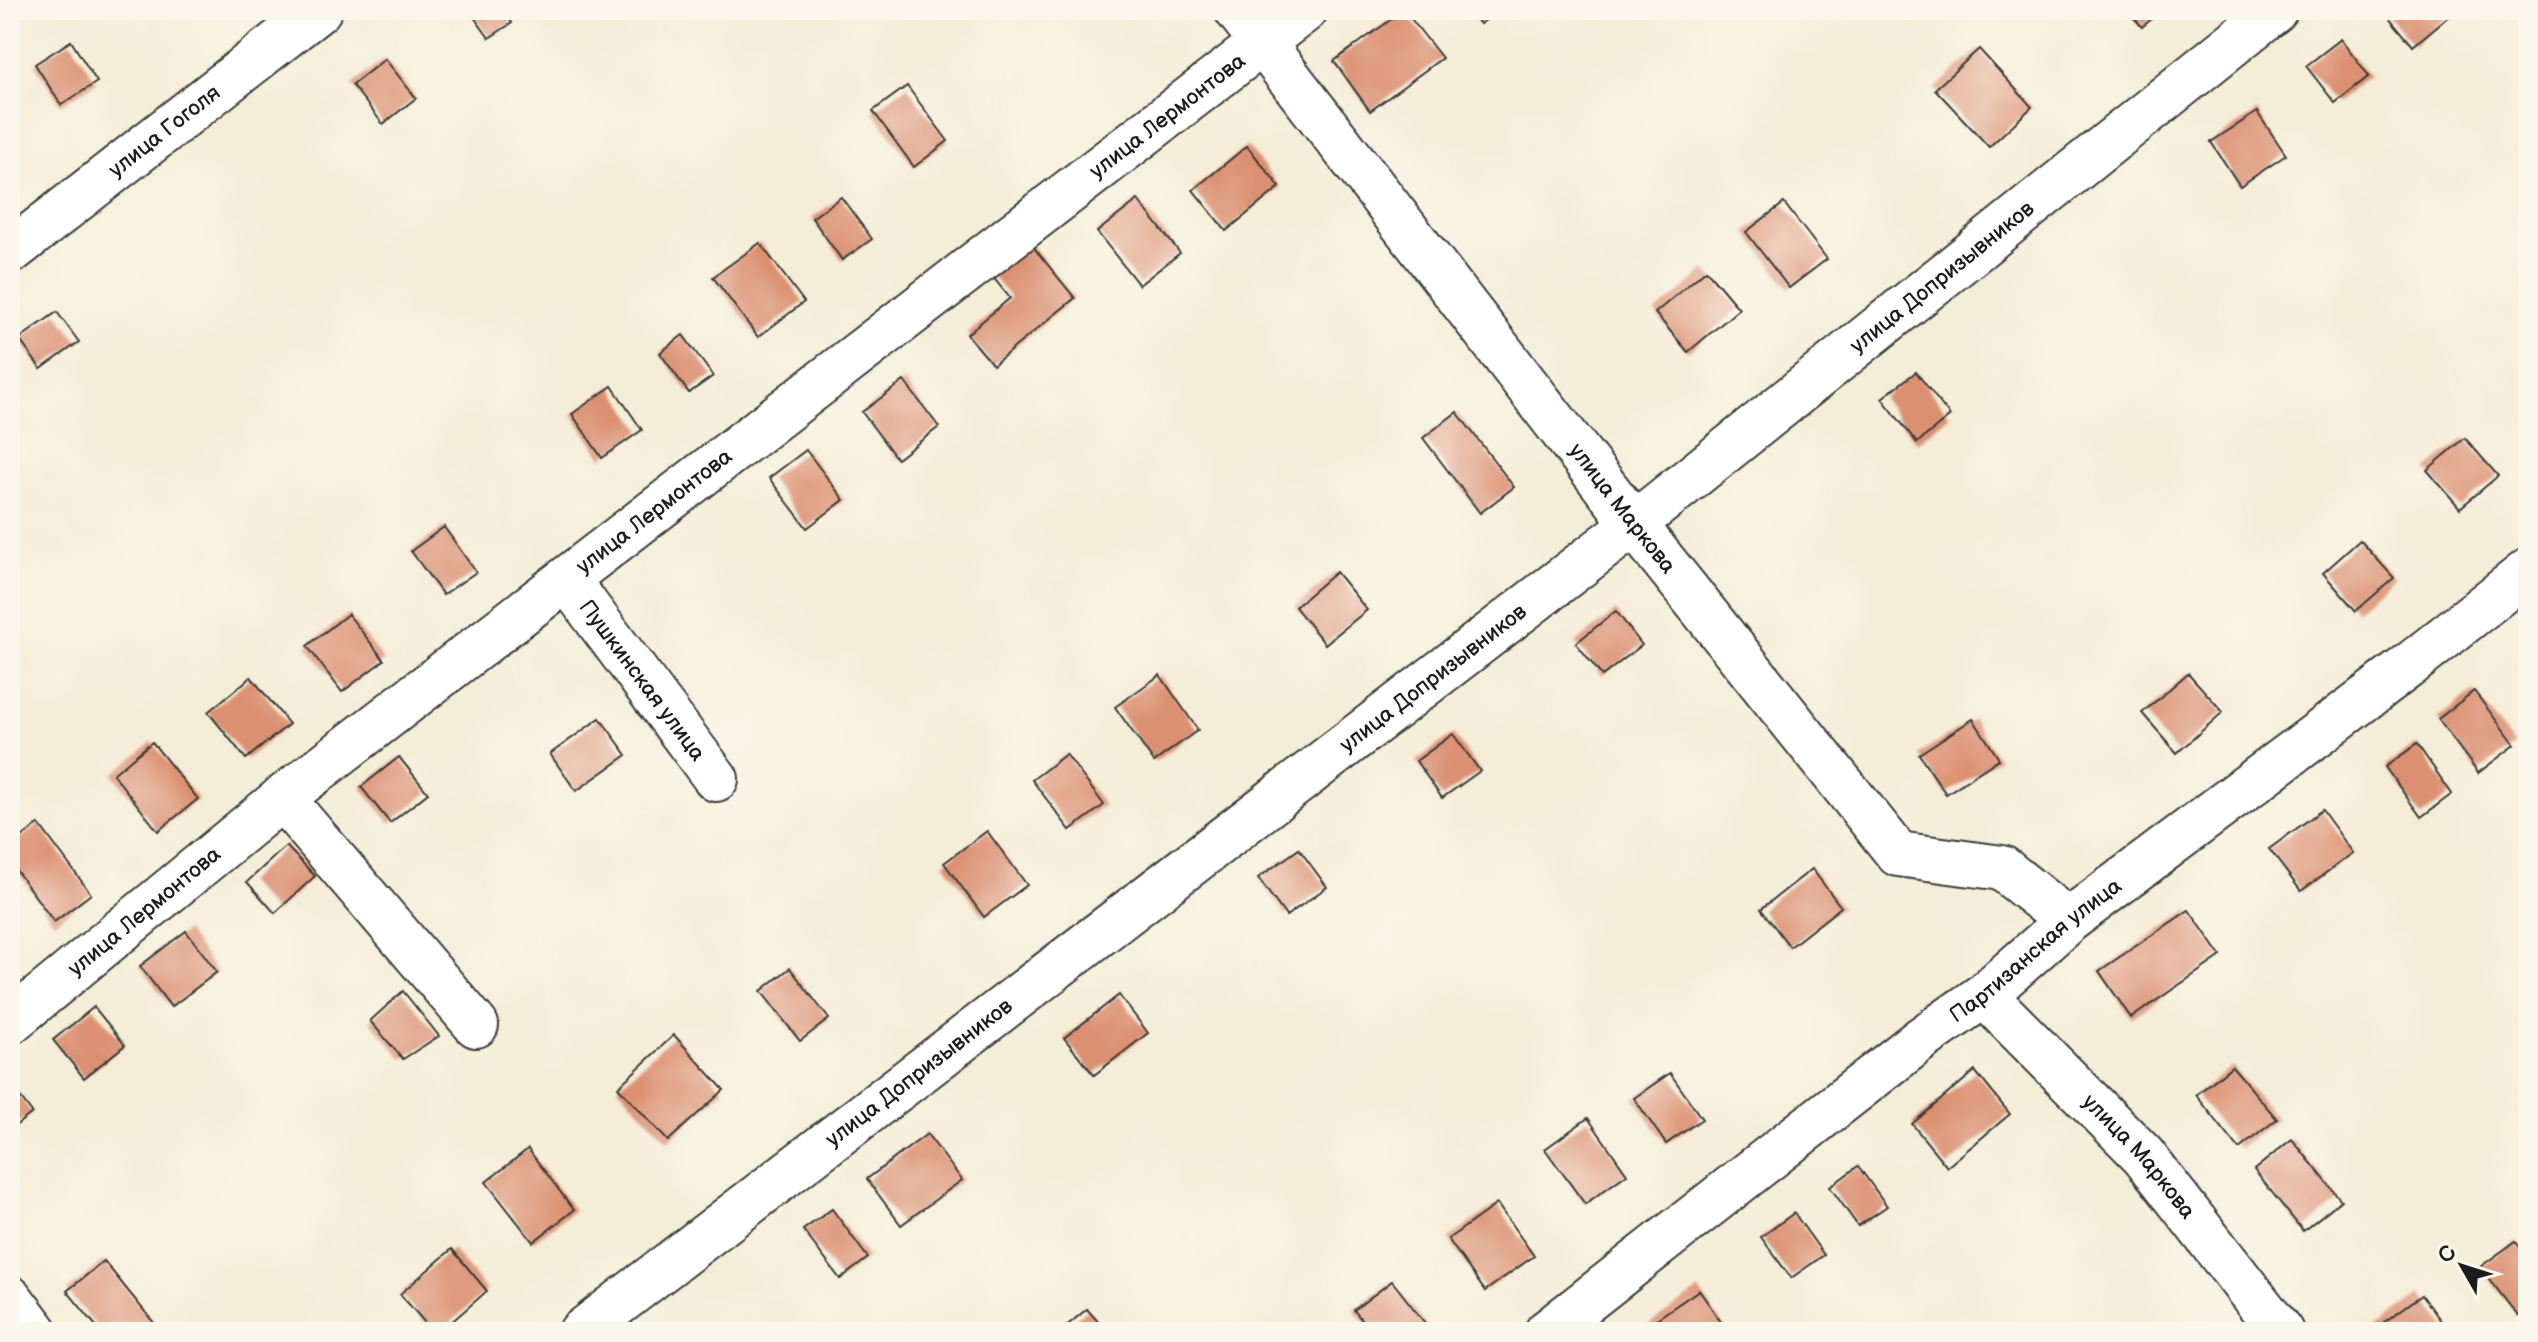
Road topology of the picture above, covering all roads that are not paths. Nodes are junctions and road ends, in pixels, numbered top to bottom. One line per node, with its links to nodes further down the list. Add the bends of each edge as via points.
1 (319, 10): 5 (street, улица Гоголя)
2 (1305, 10): 4 (street, улица Лермонтова)
3 (2275, 10): 6 (street, улица Допризывников)
4 (1249, 27): 6 (street, улица Маркова); 8 (street, улица Лермонтова)
5 (10, 252)
6 (1634, 524): 11 (street, улица Маркова, via 1898,854 2002,868); 17 (street, улица Допризывников)
7 (2528, 571): 11 (street, Партизанская улица)
8 (568, 581): 9 (street, Пушкинская улица); 10 (street, улица Лермонтова)
9 (716, 779)
10 (282, 798): 13 (street, улица Лермонтова); 14 (street)
11 (2068, 921): 12 (street, Партизанская улица)
12 (1984, 995): 18 (street, Партизанская улица); 19 (street, улица Маркова, via 2143,1155)
13 (10, 1022)
14 (476, 1025)
15 (10, 1298): 16 (street)
16 (36, 1332)
17 (581, 1332)
18 (1547, 1332)
19 (2281, 1332)

